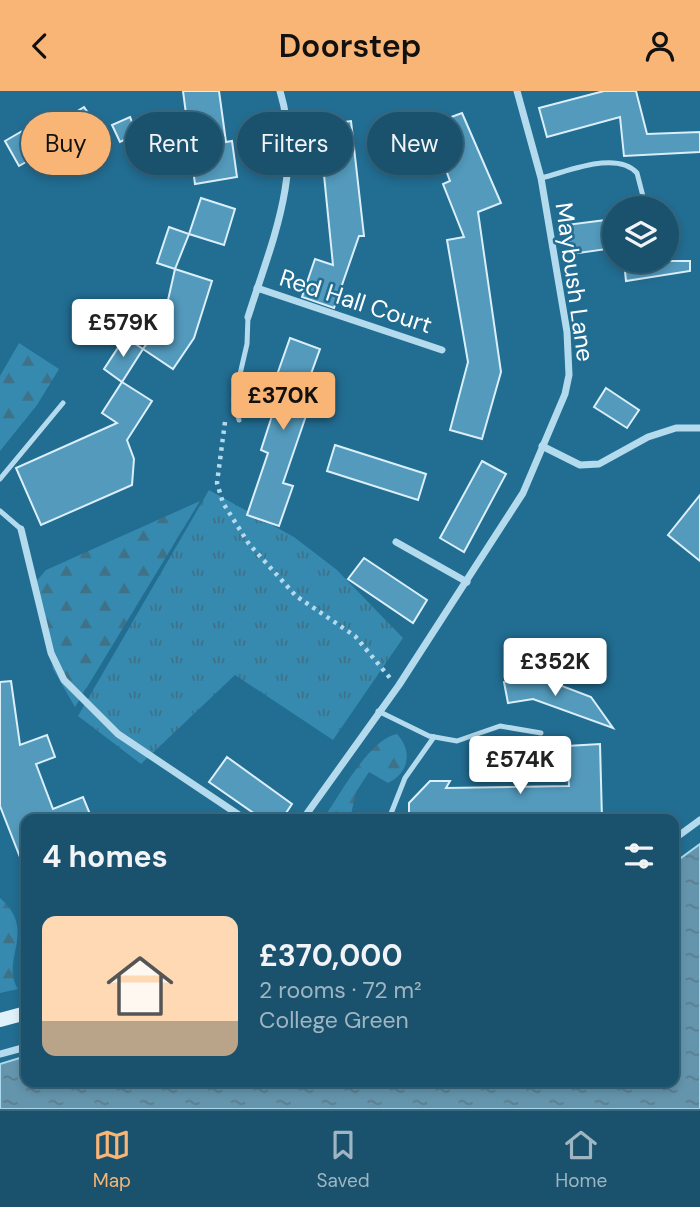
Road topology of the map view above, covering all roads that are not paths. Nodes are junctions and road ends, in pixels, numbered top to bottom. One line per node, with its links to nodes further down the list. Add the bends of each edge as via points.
1 (280, 91): 5 (street, via 291,147 288,179)
2 (517, 91): 3 (street, Maybush Lane)
3 (541, 178): 4 (lane, via 621,163 637,173); 11 (street, Maybush Lane, via 567,332 569,375)
4 (643, 196)
5 (257, 288): 6 (street); 7 (street, Red Hall Court)
6 (248, 317): 9 (lane, via 247,344 234,400)
7 (442, 350)
8 (62, 403): 12 (lane)
9 (239, 420)
10 (700, 428): 11 (street, via 676,428 648,437 599,464 580,465)
11 (542, 446): 16 (street, Maybush Lane, via 523,493)
12 (0, 479)
13 (0, 511): 14 (lane)
14 (21, 529): 20 (street, via 51,653 64,680 118,734)
15 (396, 542): 16 (street)
16 (467, 582): 17 (street, Maybush Lane)
17 (379, 711): 19 (lane); 21 (street, Maybush Lane)
18 (541, 733): 19 (lane, via 500,726 457,741)
19 (434, 737): 22 (lane, via 405,778)
20 (237, 814)
21 (307, 814)
22 (391, 814)
23 (700, 820): 24 (street)
24 (679, 835)
25 (21, 1014): 26 (street)
26 (0, 1020)
27 (21, 1048): 28 (street)
28 (0, 1054)

